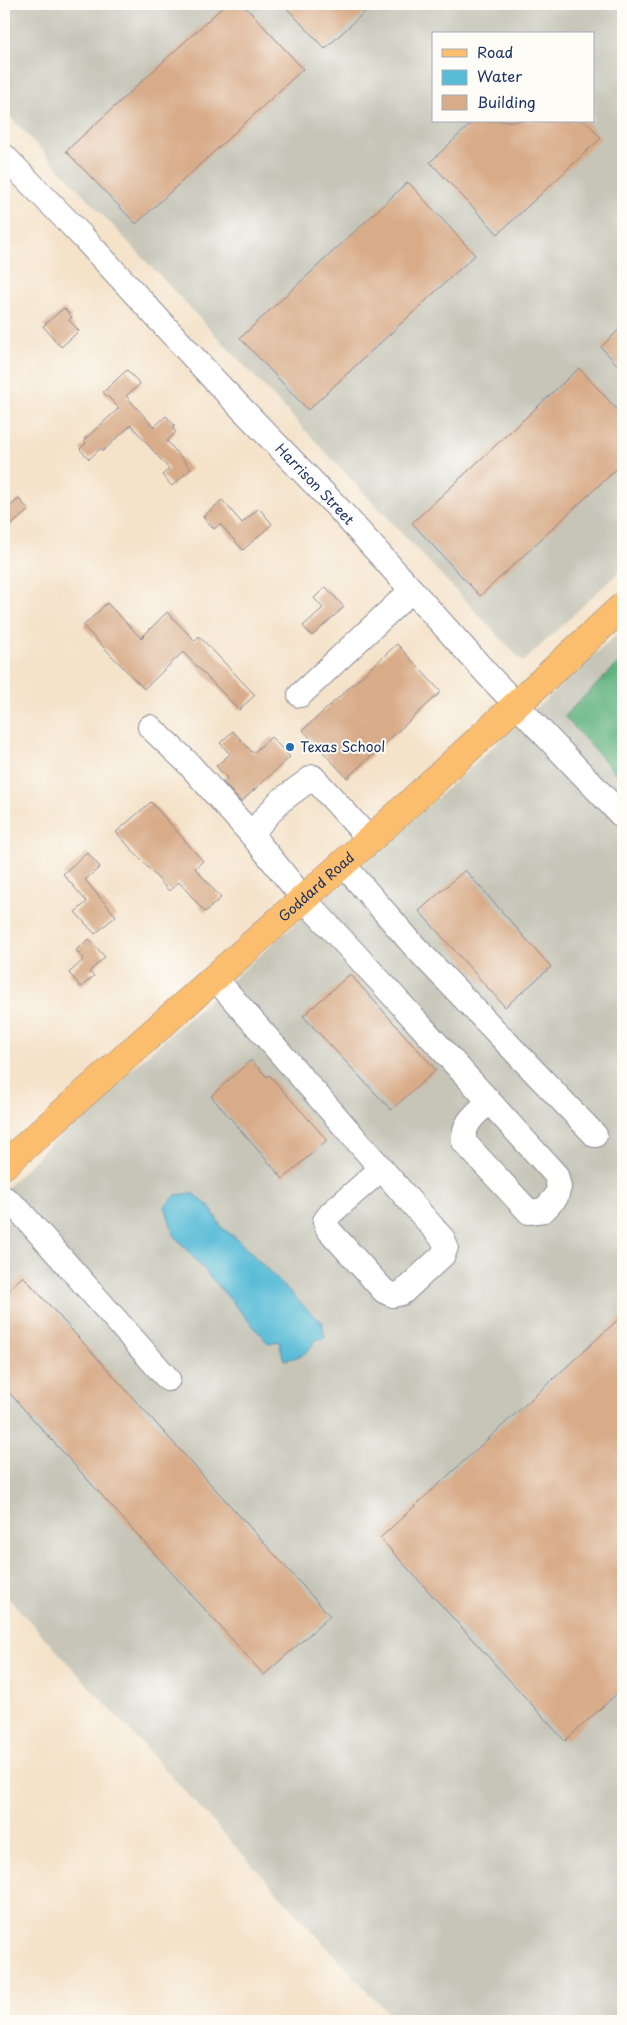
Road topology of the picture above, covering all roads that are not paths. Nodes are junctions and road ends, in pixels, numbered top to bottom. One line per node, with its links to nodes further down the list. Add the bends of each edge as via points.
1 (4, 156): 2 (street, Harrison Street)
2 (412, 590): 4 (street); 5 (street, Harrison Street)
3 (623, 606): 5 (main road, Goddard Road)
4 (300, 695)
5 (517, 704): 7 (street, Harrison Street); 9 (main road, Goddard Road)
6 (150, 727): 8 (street, via 187,762)
7 (623, 816)
8 (251, 834): 9 (street, via 279,802 313,777); 11 (street)
9 (370, 840): 10 (main road, Goddard Road)
10 (342, 864): 11 (main road, Goddard Road); 14 (street, via 415,947)
11 (303, 898): 12 (main road, Goddard Road); 13 (street)
12 (214, 977): 15 (main road, Goddard Road); 16 (street)
13 (489, 1102): 13 (street, via 556,1175 558,1192 544,1210 529,1212 464,1142 463,1132 467,1123)
14 (595, 1135)
15 (4, 1165)
16 (380, 1170): 16 (street, via 443,1239 446,1247 444,1255 402,1293 393,1295 384,1291 328,1229 325,1220)
17 (4, 1198): 18 (street, via 18,1209)
18 (168, 1379)

